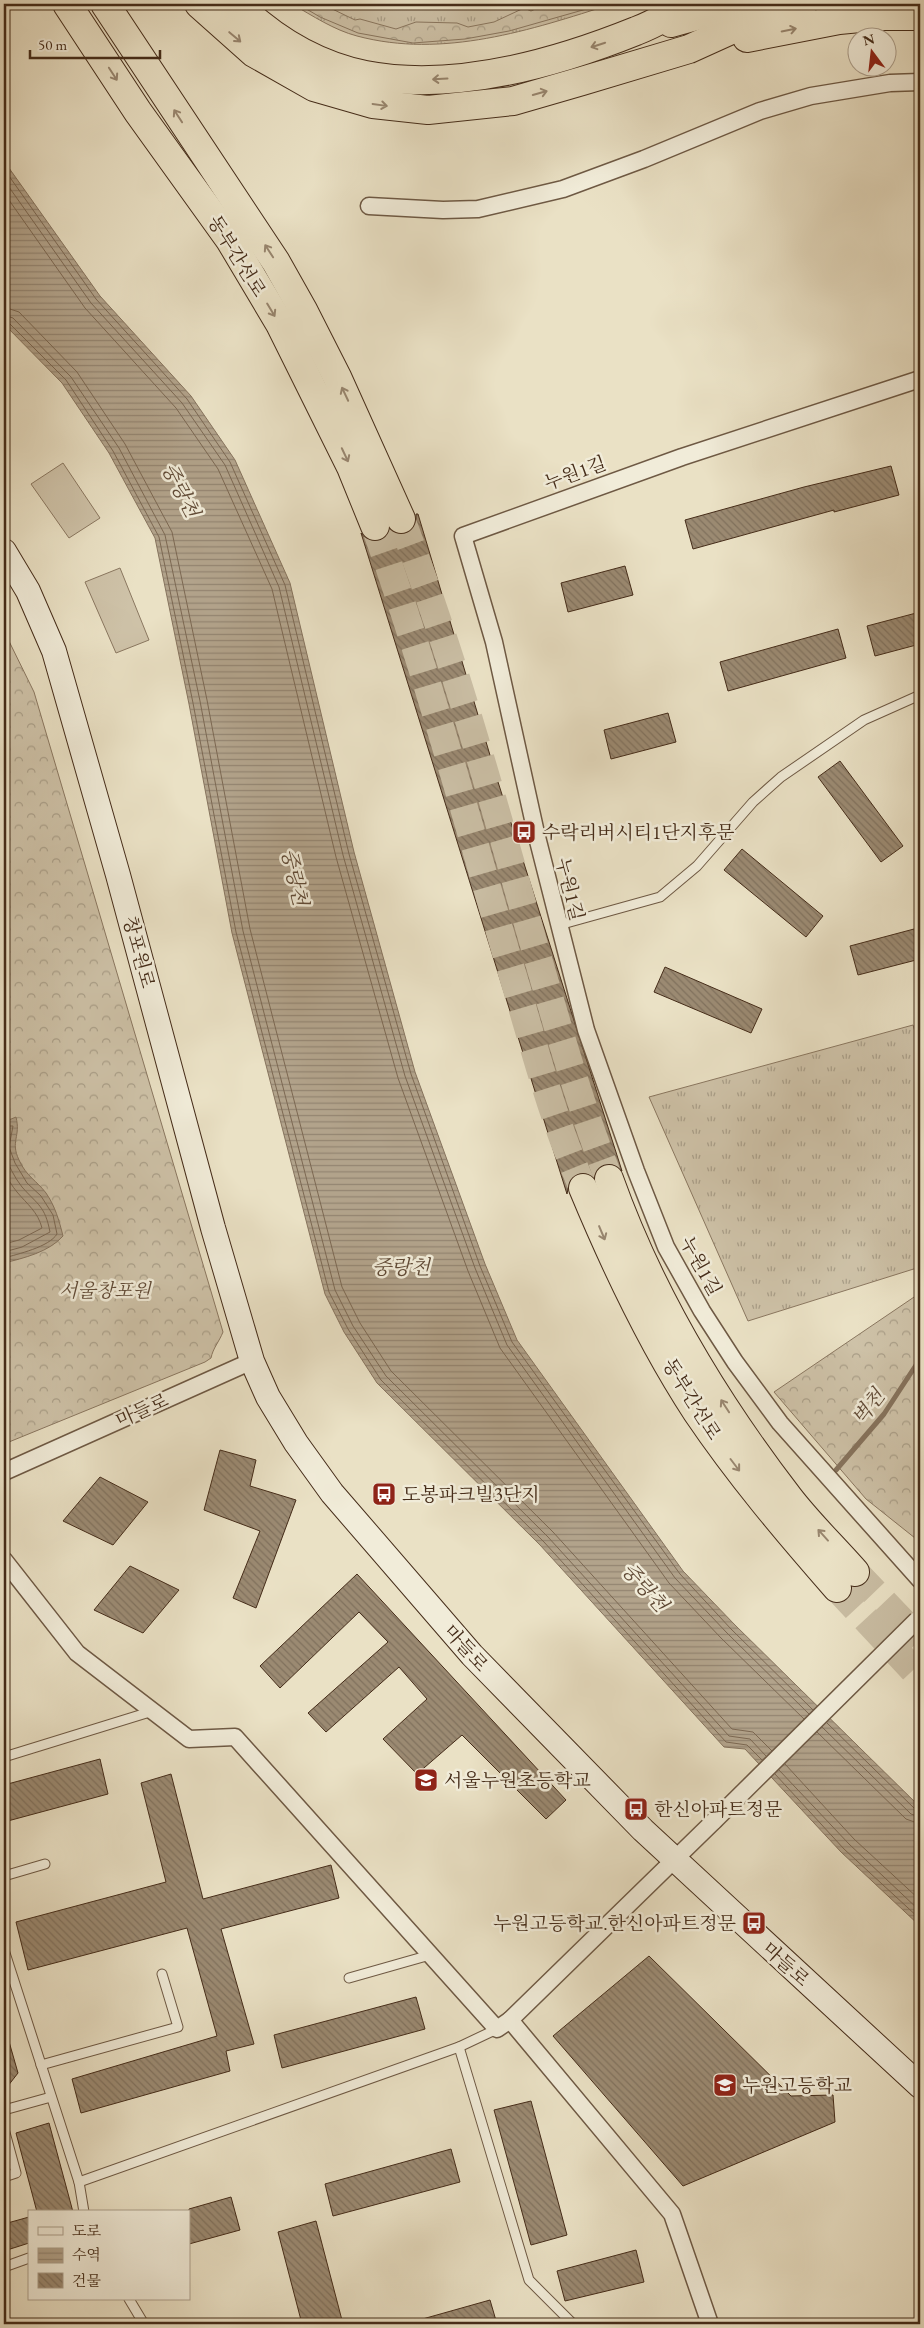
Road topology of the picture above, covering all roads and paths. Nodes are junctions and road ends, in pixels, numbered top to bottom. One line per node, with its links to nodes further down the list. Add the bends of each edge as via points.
1 (67, 4): 15 (highway, 동부간선로, one-way to 15, via 138,112 230,240 280,324 335,433)
2 (105, 4): 14 (highway, 동부간선로, one-way to 2, via 337,377 276,262)
3 (199, 4): 10 (highway, one-way to 10, via 254,53 314,87 374,104 428,110 513,101)
4 (237, 4): 9 (highway, one-way to 4, via 549,60 498,72 472,77 401,79 365,75 314,59 267,30)
5 (690, 4): 9 (highway)
6 (739, 4): 9 (highway)
7 (803, 4): 10 (highway, via 742,25)
8 (920, 16): 10 (highway, one-way to 8, via 840,20)
9 (638, 31)
10 (689, 49)
11 (920, 82): 12 (street, via 890,82 794,101 760,111 563,189 478,209)
12 (369, 206)
13 (920, 379): 18 (street, 누원1길, via 673,460 463,536 494,642)
14 (401, 519)
15 (375, 526)
16 (4, 551): 21 (street, 창포원로, via 28,591 54,651)
17 (920, 695): 18 (lane, via 864,720 782,777 753,802 697,866 660,897)
18 (559, 925): 24 (street, 누원1길, via 589,1038 666,1246 734,1362 780,1424)
19 (609, 1179): 20 (highway, 동부간선로, one-way to 19, via 606,1245 637,1307 697,1411 767,1506 846,1580 752,1447 680,1333 646,1268)
20 (583, 1188)
21 (252, 1361): 22 (street, 마들로); 28 (street, 마들로, via 268,1397 296,1443 332,1492 472,1655)
22 (4, 1472)
23 (4, 1560): 26 (street, via 76,1652)
24 (920, 1580)
25 (919, 1619): 28 (street, bridge)
26 (153, 1711): 27 (lane); 32 (street, via 189,1739 235,1737)
27 (4, 1756)
28 (674, 1860): 36 (street); 40 (street, 마들로)
29 (45, 1864): 30 (lane)
30 (4, 1876)
31 (4, 1950): 33 (lane)
32 (430, 1955): 35 (lane); 37 (street)
33 (7, 1970): 39 (lane)
34 (162, 1974): 39 (lane, via 178,2027)
35 (349, 1978)
36 (510, 2020): 37 (street); 52 (street, via 672,2214)
37 (497, 2030): 38 (lane)
38 (458, 2048): 45 (lane); 51 (lane, via 529,2280)
39 (41, 2065): 41 (lane)
40 (920, 2086)
41 (51, 2097): 42 (lane); 45 (lane)
42 (4, 2110)
43 (4, 2129): 44 (lane, via 16,2174)
44 (4, 2177)
45 (79, 2182): 46 (lane)
46 (84, 2210)
47 (28, 2258): 48 (lane)
48 (4, 2267)
49 (129, 2300): 50 (lane)
50 (144, 2324)
51 (573, 2324)
52 (710, 2324)

